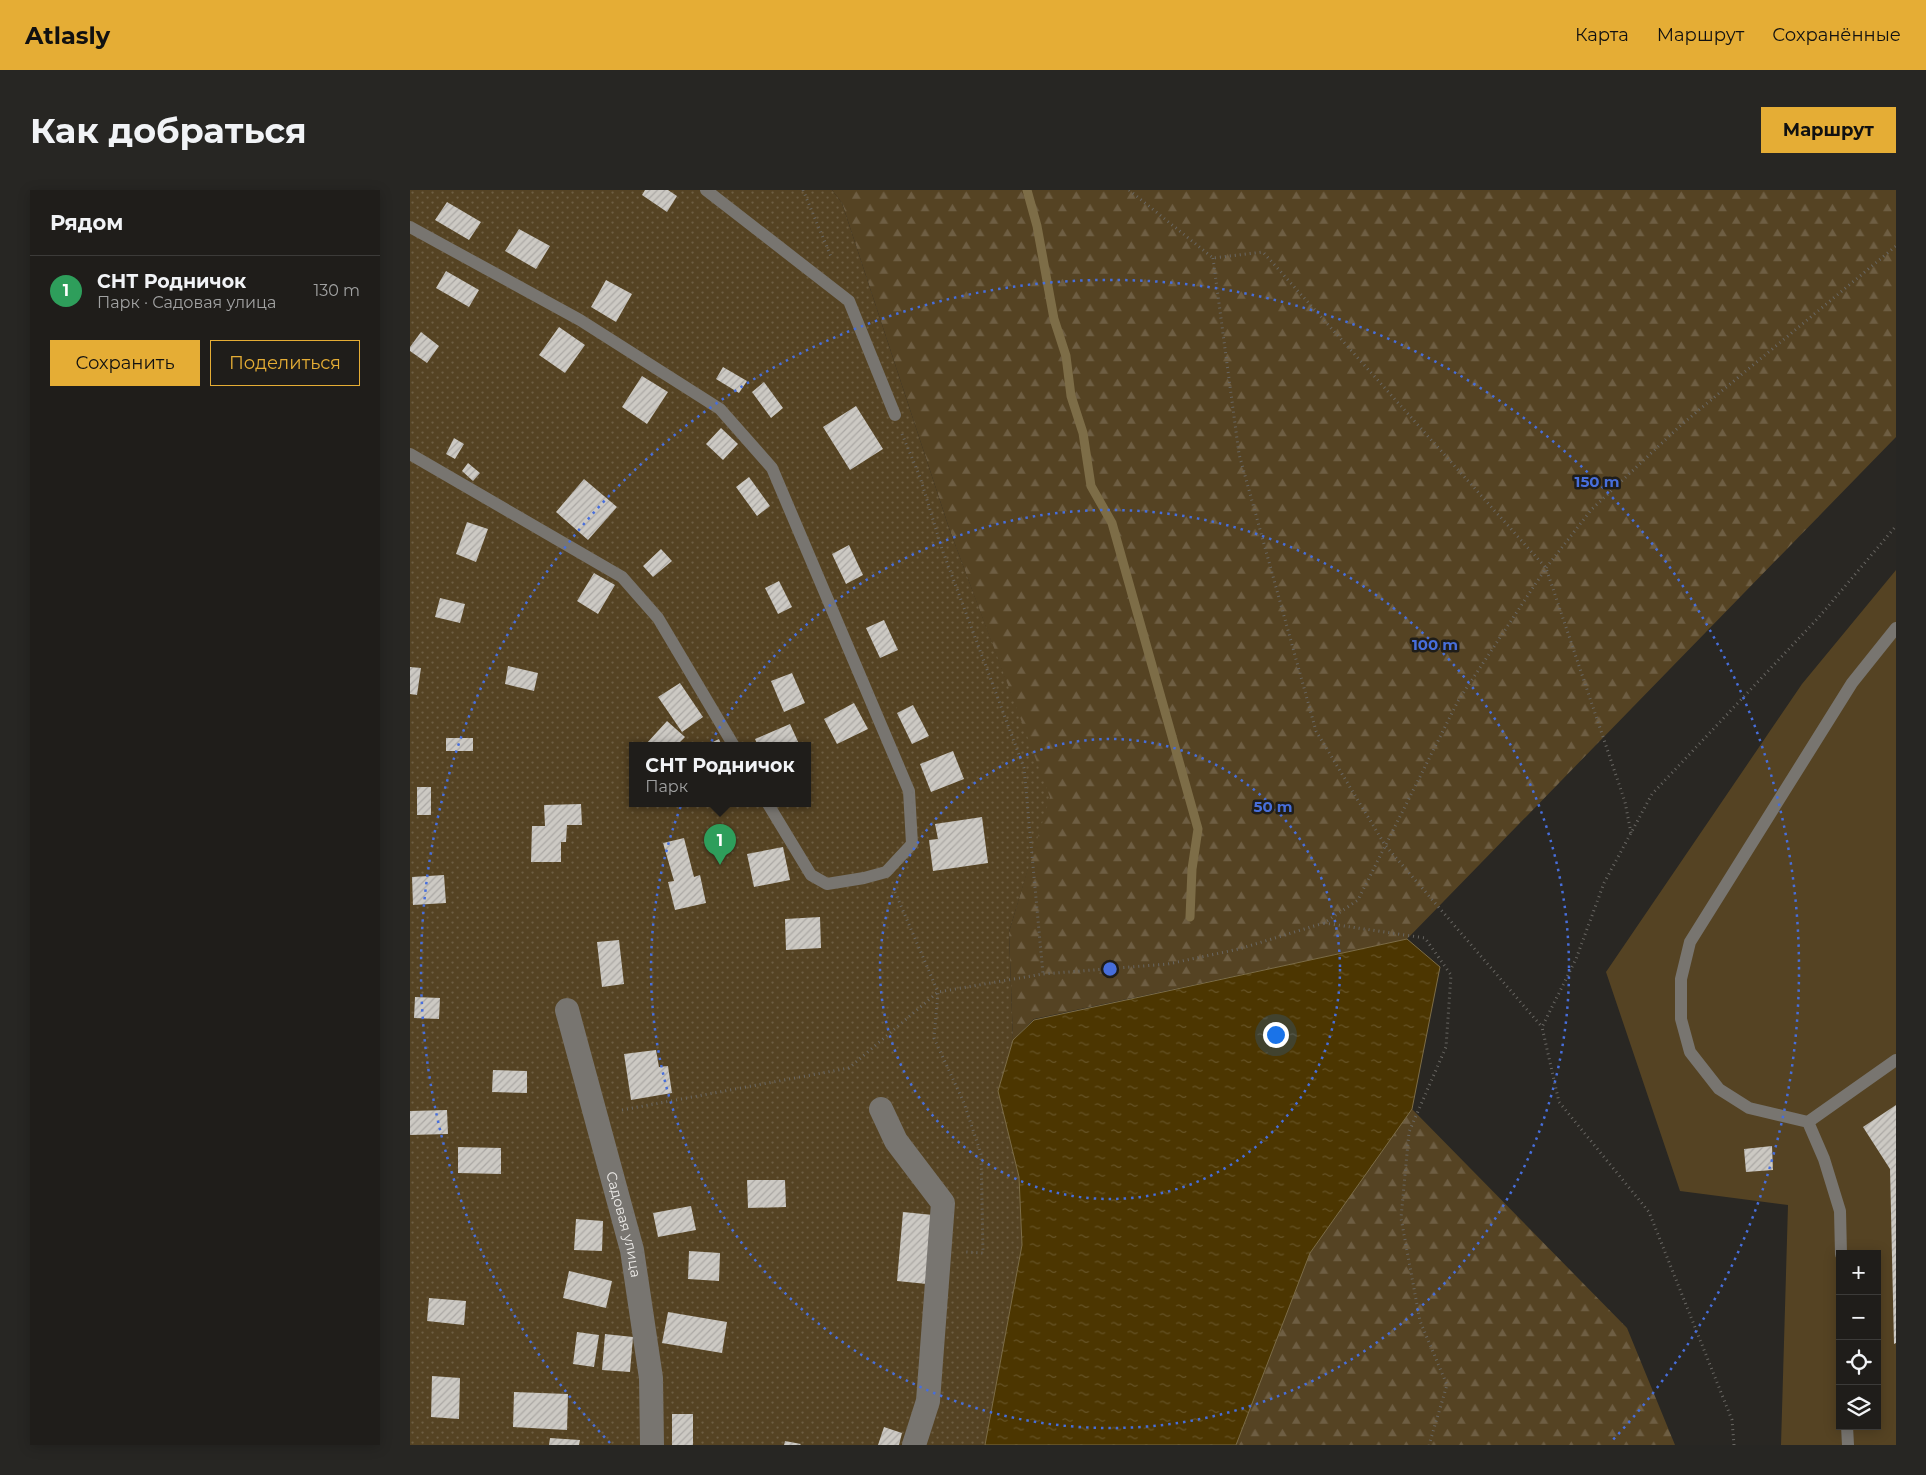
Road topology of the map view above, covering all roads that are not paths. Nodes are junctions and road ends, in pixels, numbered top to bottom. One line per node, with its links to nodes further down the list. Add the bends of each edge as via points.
1 (706, 190): 3 (lane, via 849,301)
2 (410, 227): 7 (lane, via 580,320 720,409 772,468 909,791 912,844 886,872 828,884 811,875)
3 (894, 415)
4 (410, 454): 6 (lane, via 622,577 658,618)
5 (1896, 628): 11 (lane, via 1852,684 1690,942 1681,979 1681,1019 1690,1052 1719,1088 1749,1108)
6 (732, 742)
7 (770, 807)
8 (567, 1010): 14 (street, Садовая улица, via 632,1250 650,1378)
9 (1896, 1060): 11 (lane)
10 (881, 1109): 15 (street, via 896,1141 943,1203 928,1401)
11 (1808, 1122): 12 (lane, via 1824,1159 1840,1211)
12 (1841, 1250)
13 (1847, 1430): 16 (lane)
14 (652, 1445)
15 (914, 1445)
16 (1848, 1445)

